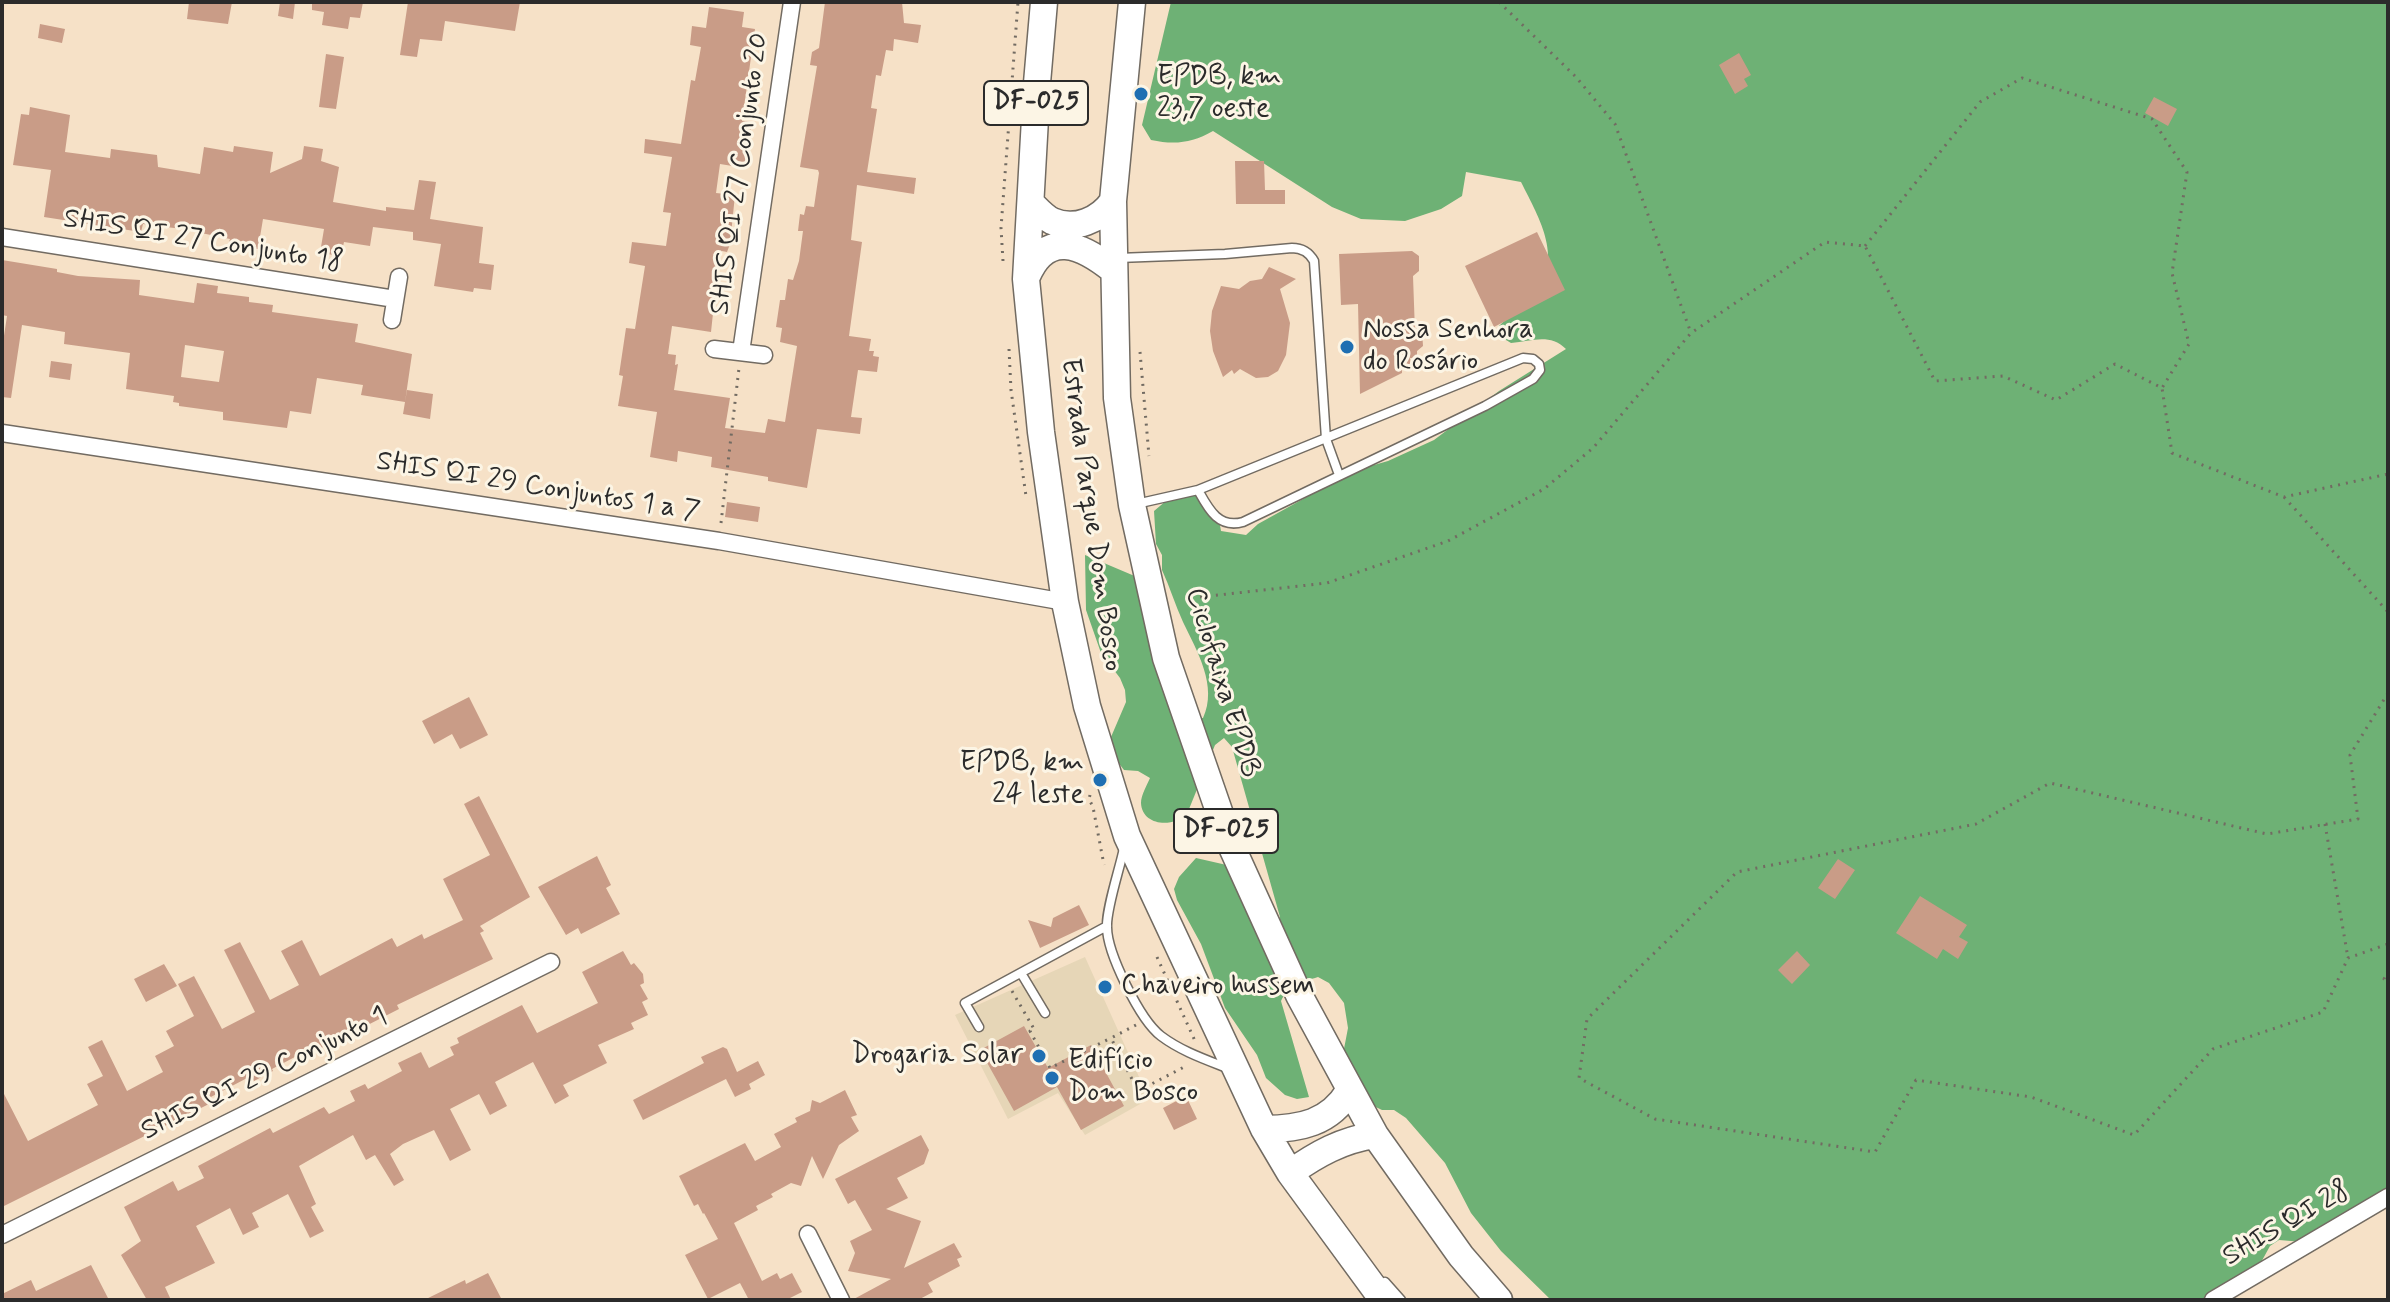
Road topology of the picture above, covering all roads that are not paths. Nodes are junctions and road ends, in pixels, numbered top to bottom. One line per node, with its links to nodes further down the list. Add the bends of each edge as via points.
1 (792, 2): 13 (street, SHIS QI 27 Conjunto 20)
2 (1044, 2): 5 (main road, Estrada Parque Dom Bosco / DF-025)
3 (1132, 2): 4 (main road, Estrada Parque Dom Bosco / DF-025)
4 (1113, 201): 5 (main road, via 1099,217 1083,223 1052,221); 7 (main road, Estrada Parque Dom Bosco / DF-025)
5 (1032, 204): 9 (main road, Estrada Parque Dom Bosco / DF-025)
6 (2, 237): 10 (street, SHIS QI 27 Conjunto 18)
7 (1113, 264): 9 (main road, via 1080,247 1057,247 1041,253); 16 (lane, via 1292,248 1306,252 1314,261); 19 (main road, Estrada Parque Dom Bosco / DF-025, via 1117,398)
8 (399, 277): 10 (street)
9 (1026, 279): 20 (main road, Estrada Parque Dom Bosco / DF-025)
10 (395, 299): 11 (street)
11 (392, 320)
12 (714, 349): 13 (street)
13 (741, 352): 14 (street)
14 (764, 355)
15 (2, 433): 20 (street, SHIS QI 29 Conjuntos 1 a 7, via 719,541)
16 (1326, 439): 17 (lane); 17 (lane, via 1523,358 1539,364 1538,373 1525,384); 18 (lane)
17 (1339, 475): 18 (lane, via 1236,523 1214,516)
18 (1198, 490): 19 (lane)
19 (1142, 502): 28 (main road, Estrada Parque Dom Bosco / DF-025, via 1166,658 1230,843)
20 (1065, 602): 21 (main road, Estrada Parque Dom Bosco / DF-025, via 1087,706)
21 (1127, 836): 22 (lane); 27 (main road, Estrada Parque Dom Bosco / DF-025)
22 (1107, 926): 24 (lane); 27 (lane, via 1114,958 1158,1034 1188,1053)
23 (551, 962): 34 (street, SHIS QI 29 Conjunto 1)
24 (1021, 973): 25 (lane); 26 (lane, via 965,1003)
25 (1045, 1013)
26 (979, 1027)
27 (1236, 1071): 29 (main road, Estrada Parque Dom Bosco / DF-025)
28 (1349, 1091): 29 (main road, via 1341,1105 1313,1124); 30 (main road, Estrada Parque Dom Bosco / DF-025)
29 (1264, 1129): 31 (main road, Estrada Parque Dom Bosco / DF-025)
30 (1375, 1135): 31 (main road, via 1319,1153); 39 (main road, Estrada Parque Dom Bosco / DF-025, via 1474,1277)
31 (1290, 1173): 35 (main road, Estrada Parque Dom Bosco / DF-025)
32 (2388, 1197): 40 (street, SHIS QI 28)
33 (808, 1234): 36 (street)
34 (2, 1235)
35 (1352, 1260): 37 (main road, Estrada Parque Dom Bosco / DF-025); 38 (lane, via 1379,1275)
36 (841, 1300)
37 (1383, 1300)
38 (1401, 1300)
39 (1499, 1300)
40 (2213, 1300)

